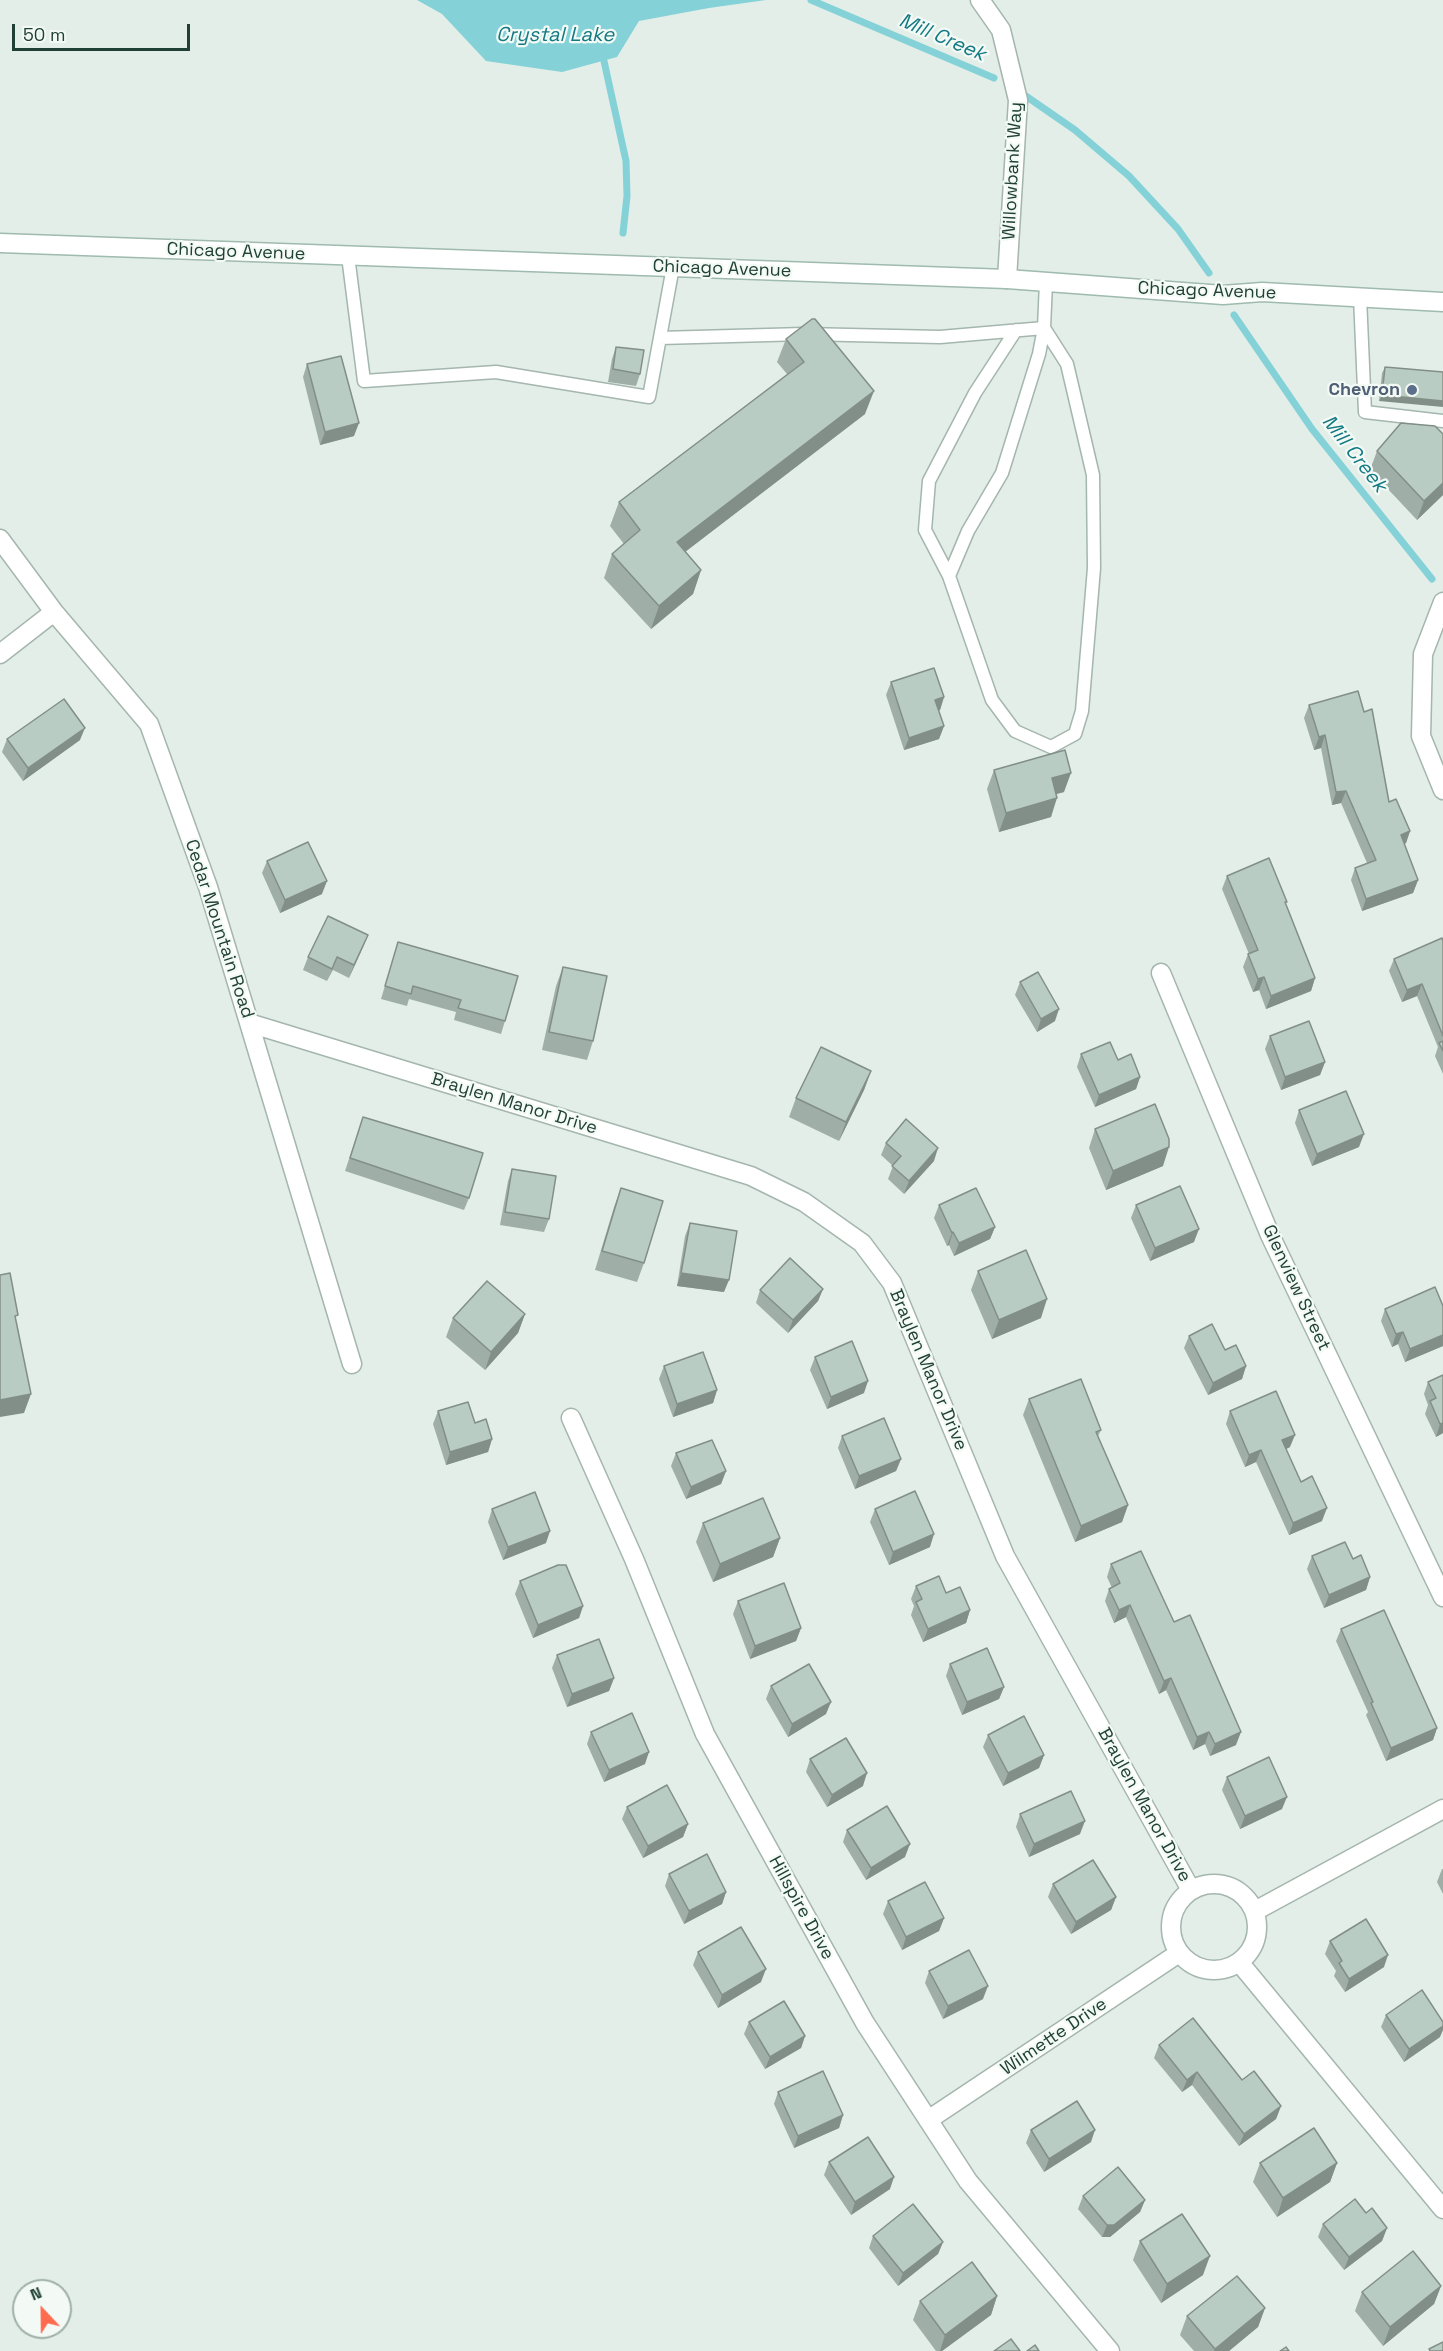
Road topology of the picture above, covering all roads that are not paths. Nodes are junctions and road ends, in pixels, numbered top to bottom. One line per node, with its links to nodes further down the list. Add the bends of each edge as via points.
1 (980, 0): 5 (street, Willowbank Way, via 1001,30 1018,100)
2 (0, 243): 3 (street, Chicago Avenue)
3 (348, 256): 4 (street, Chicago Avenue); 11 (lane, via 364,381 496,372 649,397)
4 (673, 267): 5 (street, Chicago Avenue); 11 (lane)
5 (1007, 279): 6 (street, Chicago Avenue)
6 (1046, 282): 7 (street, Chicago Avenue, via 1223,295 1262,292); 9 (lane)
7 (1360, 297): 8 (street, Chicago Avenue); 12 (lane, via 1365,412)
8 (1443, 302)
9 (1044, 328): 10 (lane); 14 (lane, via 1002,473 968,531); 14 (lane, via 1067,364 1093,475 1094,568 1082,711 1075,734 1051,747 1015,731 992,700)
10 (1016, 330): 11 (lane, via 940,337 804,334); 14 (lane, via 975,393 929,481 925,530)
11 (660, 338)
12 (1443, 422)
13 (0, 539): 16 (street, Cedar Mountain Road)
14 (949, 576)
15 (1443, 602): 18 (street, via 1423,654 1421,736)
16 (54, 612): 17 (street); 20 (street, Cedar Mountain Road, via 149,724 208,887)
17 (0, 654)
18 (1443, 790)
19 (1161, 973): 23 (street, Glenview Street, via 1270,1234)
20 (249, 1023): 21 (street, Cedar Mountain Road); 25 (street, Braylen Manor Drive, via 752,1176 804,1202 862,1242 892,1283 1005,1556)
21 (351, 1364)
22 (571, 1418): 29 (street, Hillspire Drive, via 705,1734 865,2023)
23 (1443, 1597)
24 (1443, 1809): 26 (street)
25 (1191, 1890): 26 (street, via 1209,1884 1228,1885 1248,1900); 27 (street, via 1180,1899 1170,1926)
26 (1255, 1911): 28 (street, via 1255,1939)
27 (1179, 1953): 28 (street, via 1188,1963 1207,1970); 29 (street, Wilmette Drive)
28 (1239, 1962): 30 (street)
29 (928, 2120): 31 (street, Hillspire Drive, via 968,2181)
30 (1443, 2209)
31 (1110, 2351)

